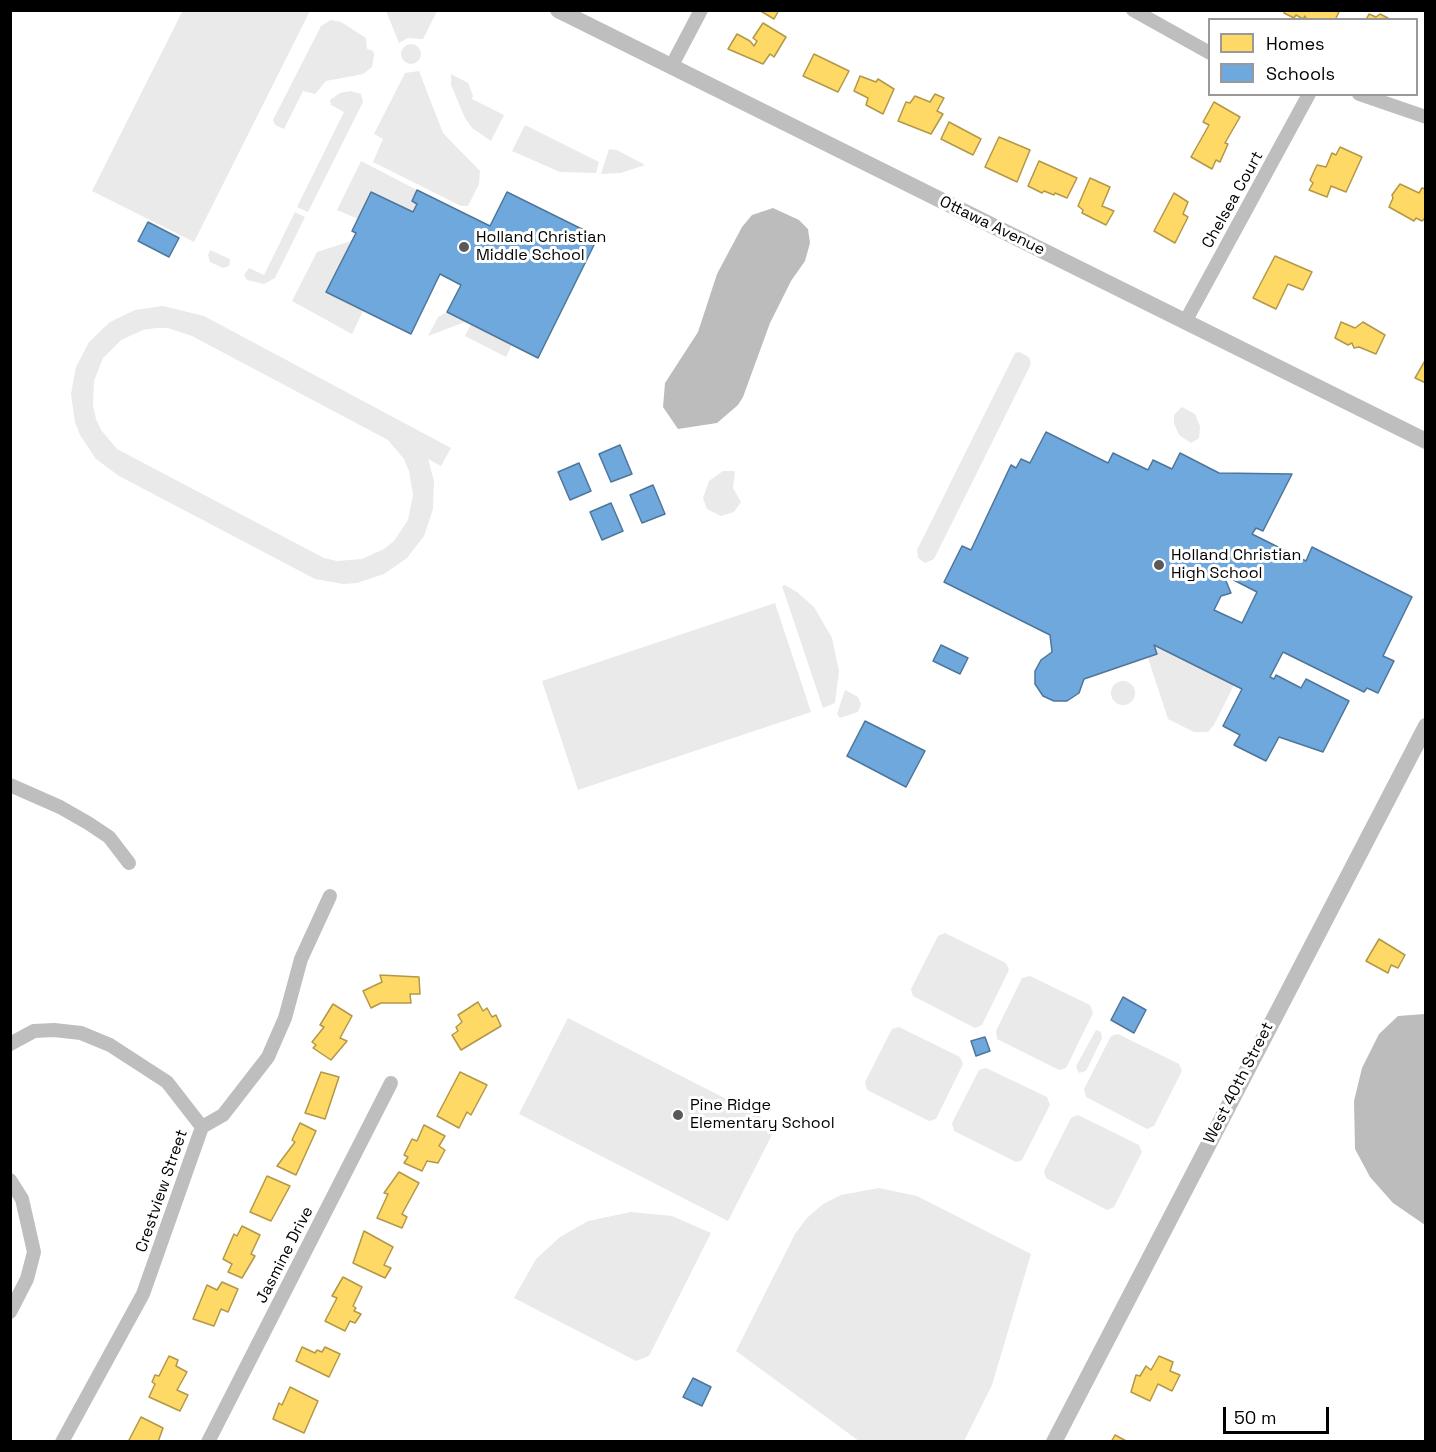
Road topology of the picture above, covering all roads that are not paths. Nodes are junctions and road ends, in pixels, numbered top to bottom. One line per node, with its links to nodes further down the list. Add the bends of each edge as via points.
1 (558, 10): 5 (street, Ottawa Avenue)
2 (701, 10): 5 (street)
3 (1133, 10): 4 (street)
4 (1208, 52)
5 (671, 67): 9 (street, Ottawa Avenue)
6 (1308, 96): 9 (street, Chelsea Court)
7 (1365, 96): 8 (street)
8 (1425, 117)
9 (1185, 322): 10 (street, Ottawa Avenue)
10 (1425, 441)
11 (1425, 726): 22 (street, West 40th Street)
12 (10, 784): 13 (street, via 88,823 109,837)
13 (129, 863)
14 (330, 896): 17 (street, Crestview Street, via 301,959 285,1018 268,1057 223,1114)
15 (10, 1044): 17 (street, via 34,1031 54,1030 81,1033 110,1045 167,1082)
16 (391, 1083): 21 (street, Jasmine Drive)
17 (202, 1127): 20 (street, Crestview Street, via 143,1294)
18 (10, 1180): 19 (street, via 22,1199 34,1252 27,1279)
19 (10, 1312)
20 (62, 1442)
21 (208, 1442)
22 (1054, 1442)

